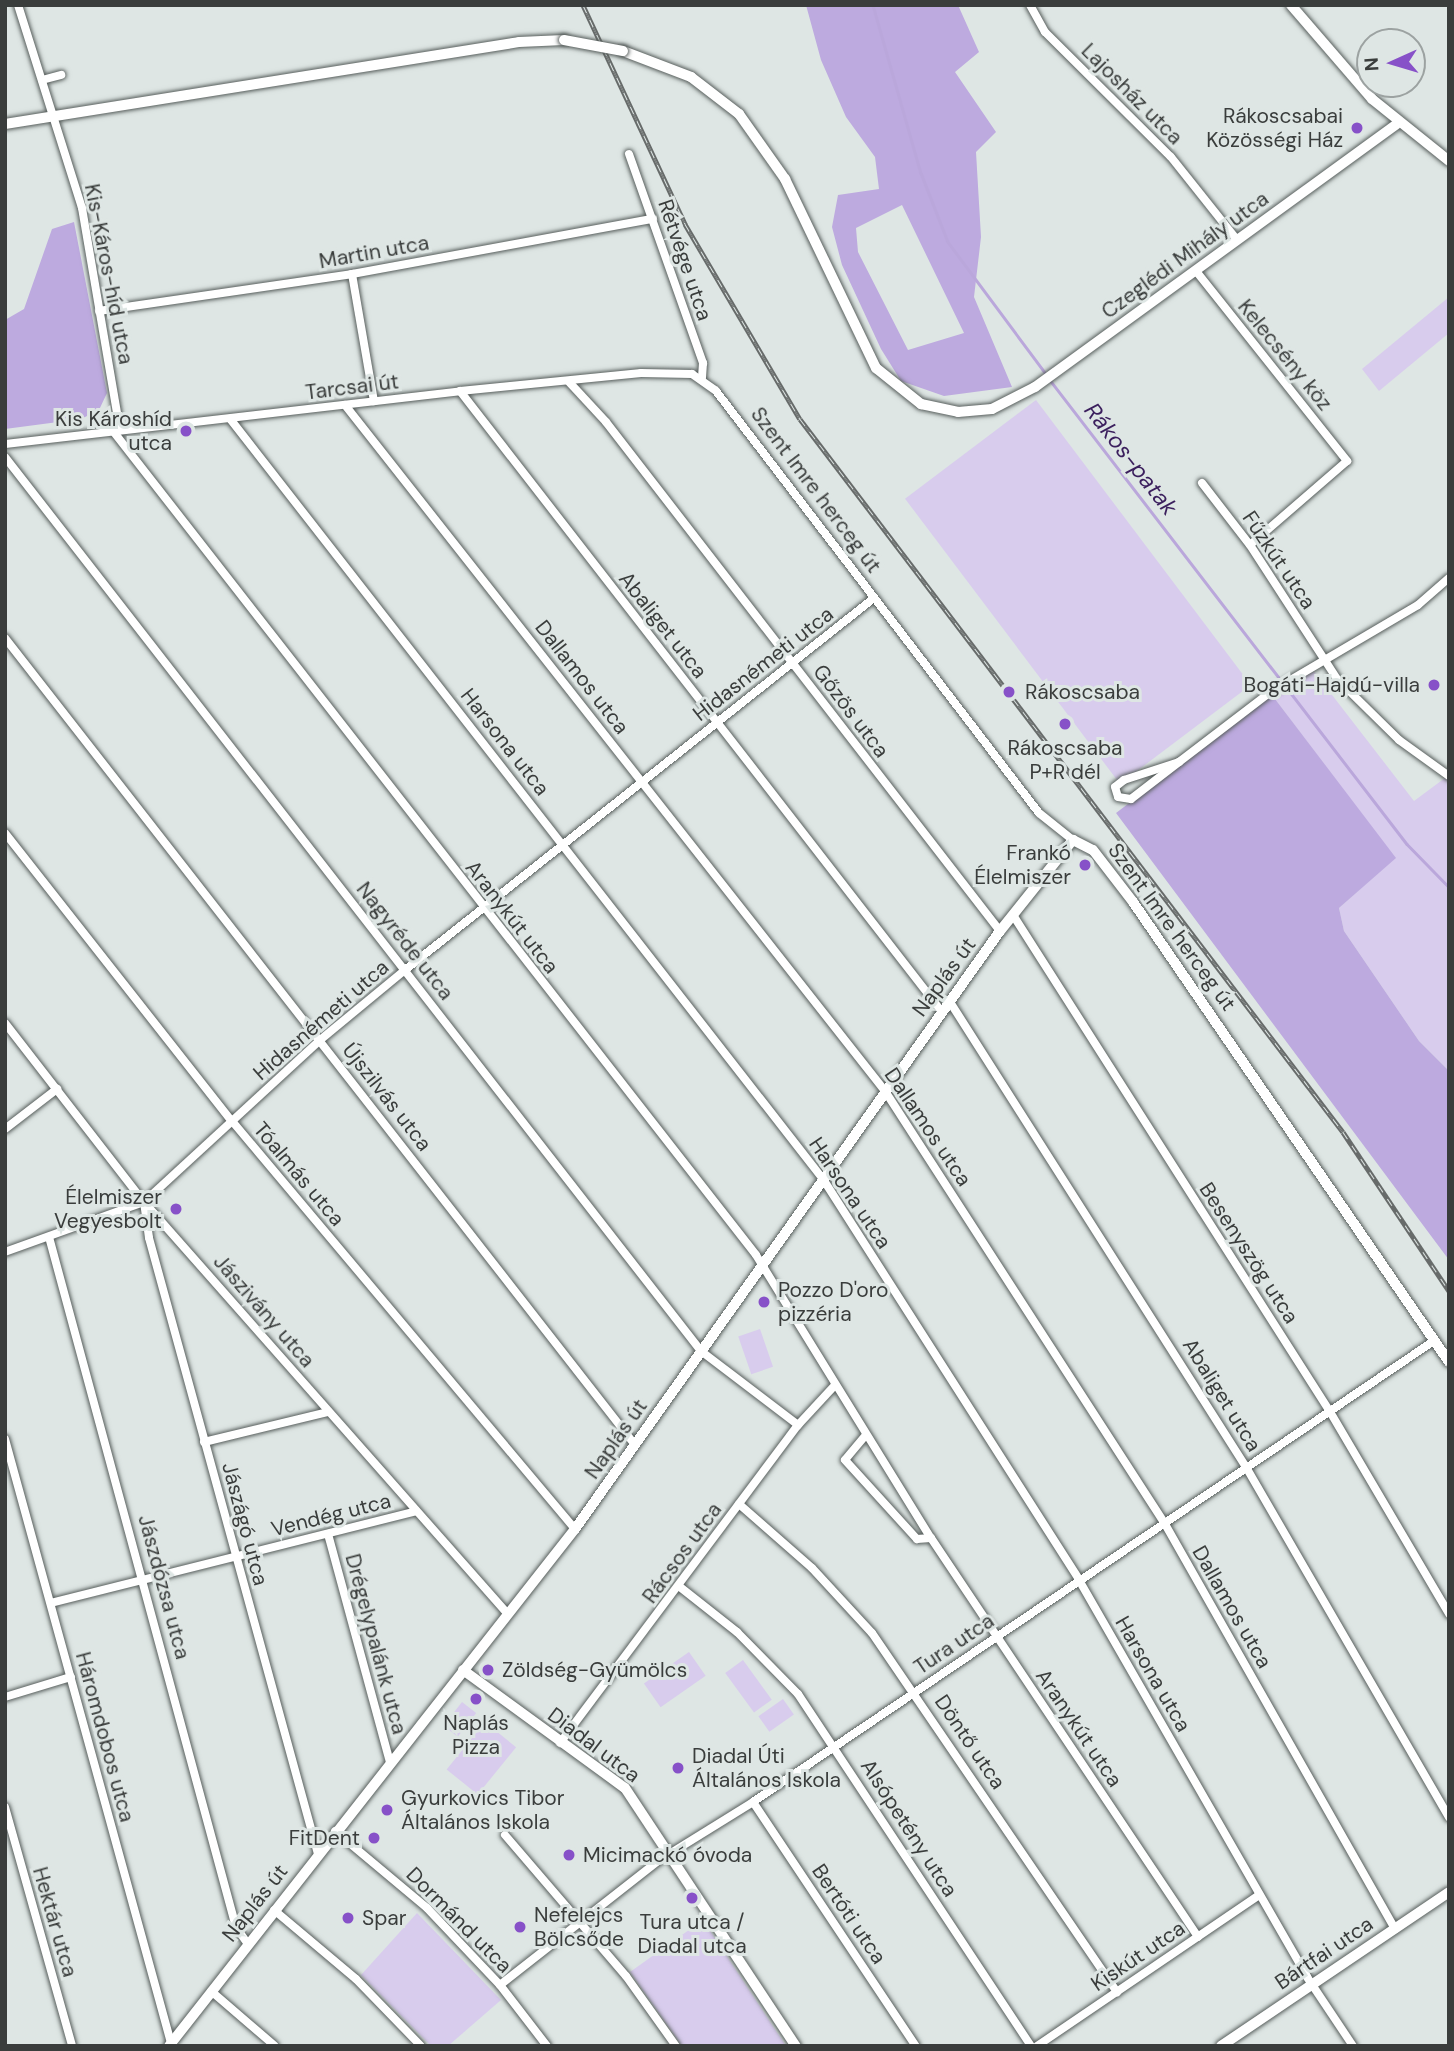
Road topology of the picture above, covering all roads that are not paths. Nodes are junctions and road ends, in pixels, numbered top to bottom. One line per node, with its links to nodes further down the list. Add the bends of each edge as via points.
1 (18, 5): 5 (street, Kis-Káros-híd utca)
2 (1030, 5): 12 (street, Lajosház utca, via 1045,32 1171,157)
3 (1292, 5): 8 (street)
4 (61, 75): 5 (street)
5 (42, 80): 6 (street, Kis-Káros-híd utca)
6 (53, 117): 7 (street); 13 (street, Czeglédi Mihály utca, bridge, via 519,42 564,40 623,51 691,77 739,114 760,138 785,179 862,345 892,384 936,409 992,409 1060,370); 15 (street, Kis-Káros-híd utca, via 82,208)
7 (5, 124)
8 (1397, 124): 10 (street); 12 (street, Czeglédi Mihály utca)
9 (629, 154): 11 (street, Rétvége utca)
10 (1449, 161)
11 (653, 219): 14 (street, Martin utca); 16 (street, Rétvége utca, via 703,363)
12 (1237, 240): 13 (street, Czeglédi Mihály utca)
13 (1196, 271): 26 (street, Kelecsény köz, via 1347,461)
14 (352, 274): 15 (street, Martin utca); 19 (street)
15 (99, 311): 22 (street, Kis-Káros-híd utca)
16 (702, 378): 17 (street, Tarcsai út, via 658,372); 28 (street, Szent Imre herceg út)
17 (569, 382): 18 (street, Tarcsai út); 31 (street, Gőzös utca)
18 (460, 391): 19 (street, Tarcsai út); 32 (street, Abaliget utca)
19 (374, 401): 20 (street, Tarcsai út)
20 (345, 405): 21 (street, Tarcsai út); 35 (street, Dallamos utca)
21 (231, 420): 22 (street, Tarcsai út); 38 (street, Harsona utca)
22 (117, 431): 23 (street, Tarcsai út); 39 (street, Aranykút utca)
23 (5, 444)
24 (5, 457): 42 (street, Nagyréde utca)
25 (1202, 483): 26 (street, Fűzkút utca)
26 (1250, 545): 30 (street, Fűzkút utca)
27 (1449, 578): 30 (street, via 1418,605)
28 (874, 598): 31 (street, Hidasnémeti utca); 37 (street, Szent Imre herceg út, via 1039,813)
29 (5, 638): 46 (street, Újszilvás utca)
30 (1324, 660): 33 (street, via 1272,691); 34 (street, Fűzkút utca, via 1367,711)
31 (793, 664): 32 (street, Hidasnémeti utca); 41 (street, Gőzös utca)
32 (716, 722): 35 (street, Hidasnémeti utca); 44 (street, Abaliget utca)
33 (1179, 762): 33 (street, via 1124,780 1115,787 1118,797 1131,799)
34 (1449, 775)
35 (645, 784): 38 (street, Hidasnémeti utca); 48 (street, Dallamos utca)
36 (5, 833): 49 (street, Tóalmás utca)
37 (1073, 840): 40 (street, Naplás út); 56 (street, Szent Imre herceg út, via 1093,850 1133,902)
38 (563, 846): 39 (street, Hidasnémeti utca); 51 (street, Harsona utca)
39 (482, 907): 42 (street, Hidasnémeti utca); 55 (street, Aranykút utca)
40 (1013, 915): 41 (street, Naplás út); 60 (street, Besenyszög utca)
41 (1000, 931): 43 (street, Naplás út)
42 (405, 970): 46 (street, Hidasnémeti utca); 57 (street, Nagyréde utca)
43 (950, 1002): 44 (street, Naplás út); 67 (street, Abaliget utca)
44 (942, 1012): 48 (street, Naplás út)
45 (5, 1023): 47 (street, Jászivány utca)
46 (320, 1040): 49 (street, Hidasnémeti utca); 66 (street, Újszilvás utca)
47 (57, 1089): 50 (street); 52 (street, Jászivány utca)
48 (885, 1091): 51 (street, Naplás út); 70 (street, Dallamos utca)
49 (232, 1121): 52 (street, Hidasnémeti utca); 71 (street, Tóalmás utca)
50 (5, 1129)
51 (822, 1179): 55 (street, Naplás út); 76 (street, Harsona utca)
52 (144, 1202): 53 (street, Hidasnémeti utca); 61 (street, Jászivány utca); 65 (street, Jászágó utca, via 149,1238)
53 (49, 1237): 54 (street, Hidasnémeti utca); 75 (street, Jászdózsa utca)
54 (5, 1252)
55 (762, 1265): 57 (street, Naplás út); 59 (street, Aranykút utca)
56 (1435, 1339): 58 (street, Szent Imre herceg út); 60 (street, Tura utca)
57 (701, 1351): 62 (street, Nagyréde utca); 66 (street, Naplás út)
58 (1449, 1363)
59 (835, 1385): 62 (street, Rácsos utca); 63 (street, Aranykút utca)
60 (1329, 1410): 67 (street, Tura utca); 80 (street, Besenyszög utca)
61 (328, 1412): 65 (street); 69 (street, Jászivány utca)
62 (797, 1425): 68 (street, Rácsos utca)
63 (865, 1436): 73 (street, Aranykút utca); 73 (street, Aranykút utca, via 845,1460 917,1539)
64 (5, 1439): 78 (street, Háromdobos utca)
65 (204, 1442): 74 (street, Jászágó utca)
66 (635, 1445): 71 (street, Naplás út)
67 (1246, 1467): 70 (street, Tura utca); 91 (street, Abaliget utca)
68 (739, 1504): 77 (street, Rácsos utca); 84 (street, Döntő utca, via 812,1568 872,1633)
69 (416, 1511): 72 (street, Vendég utca); 79 (street, Jászivány utca)
70 (1165, 1524): 76 (street, Tura utca); 100 (street, Dallamos utca)
71 (575, 1529): 79 (street, Naplás út)
72 (328, 1534): 74 (street, Vendég utca); 88 (street, Drégelypalánk utca)
73 (931, 1538): 81 (street, Aranykút utca)
74 (236, 1557): 75 (street, Vendég utca); 94 (street, Jászágó utca)
75 (144, 1580): 78 (street, Vendég utca); 102 (street, Jászdózsa utca, via 236,1927)
76 (1079, 1580): 81 (street, Tura utca); 97 (street, Harsona utca)
77 (680, 1587): 86 (street, Rácsos utca); 87 (street, Alsópetény utca, via 737,1632 798,1694)
78 (51, 1603): 83 (street, Háromdobos utca)
79 (507, 1614): 82 (street, Naplás út)
80 (1449, 1614)
81 (996, 1636): 84 (street, Tura utca); 101 (street, Aranykút utca)
82 (463, 1670): 86 (street, Diadal utca); 88 (street, Naplás út)
83 (71, 1677): 85 (street); 107 (street, Háromdobos utca)
84 (915, 1692): 87 (street, Tura utca); 106 (street, Döntő utca)
85 (5, 1697)
86 (560, 1743): 95 (street, Diadal utca, via 625,1788)
87 (835, 1746): 89 (street, Tura utca); 115 (street, Alsópetény utca)
88 (390, 1762): 92 (street, Naplás út)
89 (753, 1802): 95 (street, Tura utca); 114 (street, Bertóti utca)
90 (5, 1807): 108 (street, Hektár utca)
91 (1449, 1817)
92 (335, 1831): 94 (street, Naplás út); 103 (street, Dormánd utca, via 427,1908)
93 (505, 1835): 99 (street)
94 (318, 1854): 98 (street, Naplás út)
95 (669, 1856): 99 (street, Tura utca); 113 (street, Diadal utca)
96 (1449, 1892): 100 (street, Bártfai utca)
97 (1259, 1895): 101 (street, Kiskút utca); 104 (street, Harsona utca)
98 (274, 1910): 102 (street, Naplás út); 110 (street, via 356,1979)
99 (581, 1921): 103 (street, Tura utca); 112 (street)
100 (1395, 1928): 104 (street, Bártfai utca)
101 (1198, 1937): 106 (street, Kiskút utca)
102 (248, 1944): 105 (street, Naplás út)
103 (500, 1985): 111 (street, Dormánd utca)
104 (1311, 1985): 117 (street, Bártfai utca); 118 (street, Harsona utca)
105 (211, 1991): 107 (street, Naplás út); 109 (street)
106 (1117, 1992): 116 (street, Kiskút utca)
107 (170, 2044)
108 (72, 2046)
109 (275, 2046)
110 (422, 2046)
111 (547, 2046)
112 (676, 2046)
113 (796, 2046)
114 (916, 2046)
115 (1031, 2046)
116 (1037, 2046)
117 (1221, 2046)
118 (1353, 2046)

